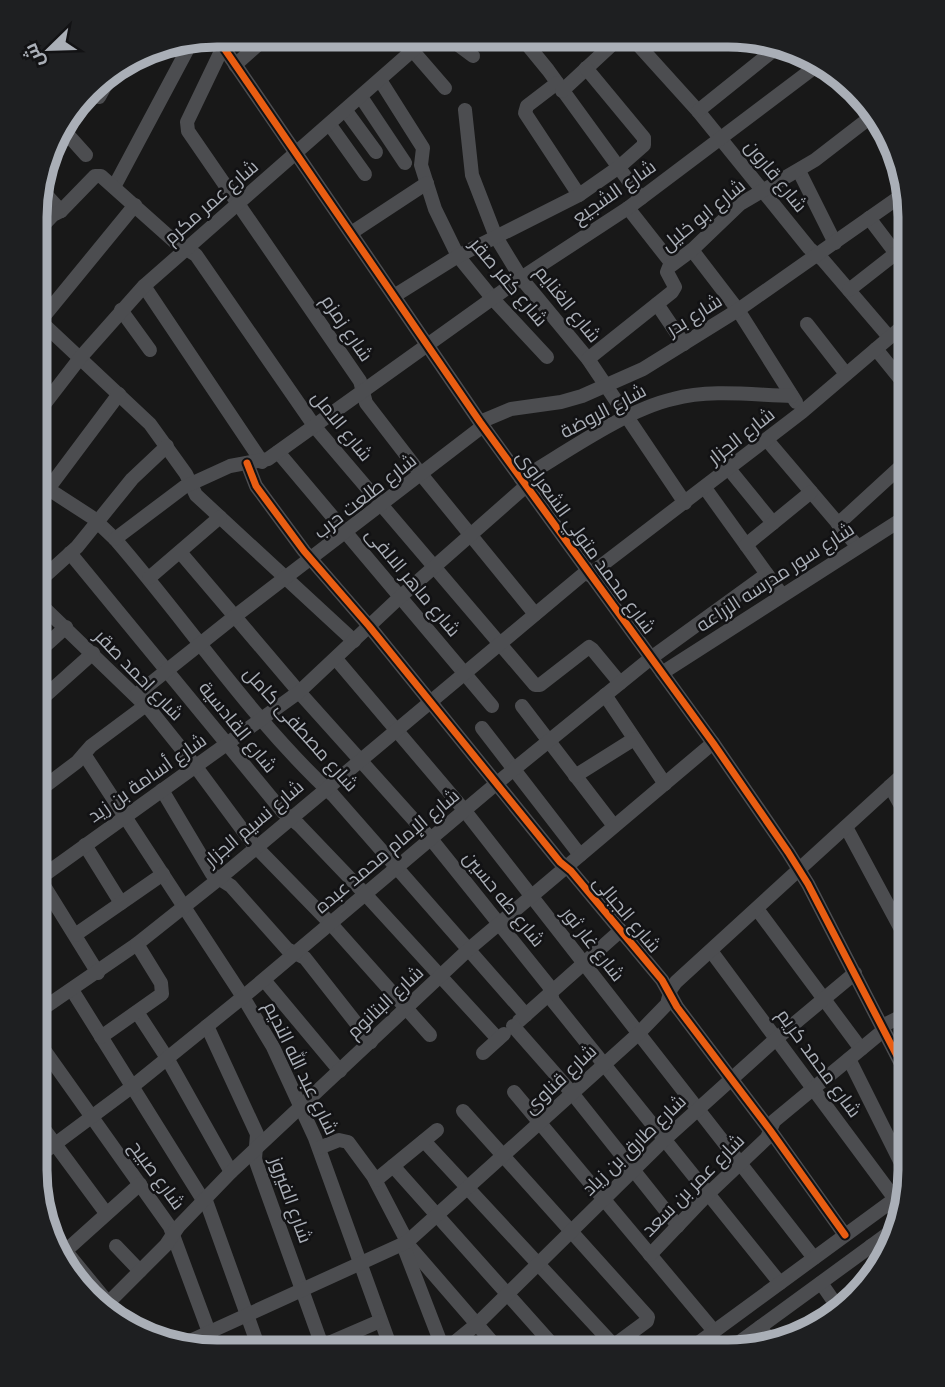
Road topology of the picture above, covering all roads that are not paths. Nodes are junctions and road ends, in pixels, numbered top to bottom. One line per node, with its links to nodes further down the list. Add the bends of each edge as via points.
1 (217, 47): 41 (street, شارع زمزم, via 186,125)
2 (223, 47): 13 (street, شارع محمد متولي الشعراوى)
3 (255, 47): 13 (street)
4 (417, 47): 10 (street, شارع عمر مكرم)
5 (461, 47): 12 (street)
6 (530, 47): 17 (street)
7 (608, 47): 14 (street)
8 (644, 47): 22 (street, شارع قارون)
9 (186, 51): 35 (street)
10 (412, 51): 16 (street, شارع عمر مكرم); 18 (street)
11 (771, 53): 22 (street)
12 (473, 56)
13 (235, 65): 28 (street, شارع محمد متولي الشعراوى)
14 (586, 68): 17 (street); 31 (street, via 645,140)
15 (812, 69): 26 (street, شارع الشجيع)
16 (380, 80): 19 (street, شارع عمر مكرم); 34 (street, شارع كفر صقر, via 423,148 420,161)
17 (560, 87): 31 (street); 37 (street, via 527,106 525,113)
18 (445, 88)
19 (361, 97): 21 (street, شارع عمر مكرم); 30 (street)
20 (465, 110): 48 (street, شارع الغنايم, via 472,175)
21 (346, 111): 24 (street, شارع عمر مكرم); 27 (street)
22 (698, 111): 26 (street, شارع قارون)
23 (867, 120): 32 (street, شارع ابو خليل)
24 (330, 125): 28 (street, شارع عمر مكرم); 33 (street)
25 (69, 136): 29 (street)
26 (719, 137): 36 (street, شارع قارون); 39 (street, شارع الشجيع)
27 (376, 152)
28 (297, 153): 41 (street, شارع عمر مكرم); 47 (street, شارع محمد متولي الشعراوى)
29 (86, 155)
30 (405, 163)
31 (619, 167): 37 (street); 39 (street)
32 (799, 171): 36 (street, شارع ابو خليل); 49 (street)
33 (365, 174)
34 (426, 183): 47 (street); 54 (street, شارع كفر صقر)
35 (114, 187): 42 (street, شارع الامل); 44 (street, شارع الامل, via 98,175)
36 (764, 190): 51 (street, شارع ابو خليل, via 740,204); 53 (street, شارع قارون)
37 (579, 195): 48 (street)
38 (49, 198): 44 (street)
39 (641, 198): 43 (street, شارع الشجيع)
40 (896, 199): 45 (street, شارع بدر)
41 (238, 203): 50 (street, شارع عمر مكرم); 80 (street, شارع زمزم)
42 (135, 205): 50 (street, شارع الامل); 63 (street)
43 (628, 208): 56 (street); 57 (street, شارع الشجيع)
44 (61, 211): 46 (street)
45 (869, 218): 49 (street, شارع بدر); 52 (street)
46 (47, 221)
47 (351, 233): 60 (street, شارع محمد متولي الشعراوى)
48 (496, 237): 54 (street); 57 (street, شارع الغنايم)
49 (835, 243): 53 (street, شارع بدر)
50 (186, 248): 58 (street, شارع عمر مكرم); 87 (street, شارع الامل, via 196,255)
51 (692, 250): 56 (street, شارع ابو خليل); 65 (street)
52 (895, 254): 55 (street); 59 (street)
53 (818, 255): 59 (street, شارع قارون); 65 (street, شارع بدر)
54 (458, 256): 60 (street); 61 (street, شارع كفر صقر)
55 (898, 258)
56 (672, 264): 62 (street, شارع ابو خليل, via 667,272 674,290)
57 (521, 278): 61 (street, شارع الشجيع); 76 (street, شارع الغنايم)
58 (144, 286): 64 (street, شارع عمر مكرم); 91 (street)
59 (849, 290): 69 (street, شارع قارون)
60 (394, 296): 71 (street, شارع محمد متولي الشعراوى)
61 (493, 299): 71 (street, شارع الشجيع); 74 (street, شارع كفر صقر)
62 (656, 304): 70 (street); 76 (street, شارع ابو خليل)
63 (47, 308)
64 (121, 310): 72 (street); 75 (street, شارع عمر مكرم)
65 (738, 310): 70 (street, شارع بدر); 82 (street)
66 (807, 324): 77 (street)
67 (47, 327): 75 (street)
68 (898, 331): 69 (street, شارع الجزار)
69 (889, 337): 73 (street, شارع الجزار)
70 (684, 344): 79 (street, شارع بدر)
71 (428, 346): 80 (street, شارع الشجيع); 86 (street, شارع محمد متولي الشعراوى)
72 (150, 349)
73 (876, 349): 77 (street, شارع الجزار); 78 (street)
74 (547, 357)
75 (80, 358): 81 (street); 83 (street, شارع عمر مكرم)
76 (588, 359): 79 (street, شارع الغنايم)
77 (846, 374): 84 (street, شارع الجزار)
78 (898, 376)
79 (606, 387): 85 (street, شارع الغنايم); 86 (street, شارع بدر, via 561,402 511,408)
80 (364, 392): 87 (street, شارع الشجيع); 94 (street, شارع زمزم, via 366,403)
81 (119, 394): 89 (street); 95 (street)
82 (792, 396): 84 (street); 85 (street, شارع الروضة, via 692,395 658,403)
83 (47, 401)
84 (802, 412): 88 (street, شارع الجزار)
85 (626, 418): 96 (street, شارع الروضة); 102 (street, شارع الغنايم)
86 (482, 424): 94 (street, شارع طلعت حرب); 96 (street, شارع محمد متولي الشعراوى)
87 (316, 427): 90 (street, شارع الشجيع); 101 (street, شارع الامل)
88 (767, 440): 93 (street, شارع الجزار); 100 (street)
89 (167, 446): 97 (street); 104 (street)
90 (278, 452): 91 (street, شارع الشجيع); 108 (street, شارع ماهر الالفى)
91 (254, 462): 97 (street, شارع الشجيع, via 230,466); 115 (street, شارع الجبالى, via 256,486)
92 (898, 468): 107 (street)
93 (729, 469): 99 (street, شارع الجزار); 106 (street)
94 (419, 473): 101 (street, شارع طلعت حرب); 109 (street, شارع زمزم)
95 (47, 479)
96 (524, 483): 109 (street, شارع أسامة بن زيد); 117 (street, شارع محمد متولي الشعراوى)
97 (190, 485): 103 (street); 110 (street, شارع الشجيع)
98 (47, 488): 104 (street, شارع مصطفى كامل)
99 (705, 488): 102 (street, شارع الجزار); 111 (street)
100 (811, 492): 106 (street); 107 (street)
101 (382, 503): 108 (street, شارع طلعت حرب); 116 (street, شارع الامل)
102 (685, 503): 117 (street, شارع الجزار)
103 (220, 517): 113 (street); 120 (street)
104 (97, 522): 110 (street, شارع مصطفى كامل); 114 (street)
105 (898, 522): 112 (street, شارع سور مدرسه الزراعه)
106 (773, 523): 111 (street)
107 (838, 524): 112 (street)
108 (345, 531): 115 (street, شارع طلعت حرب); 123 (street, شارع ماهر الالفى)
109 (470, 535): 116 (street, شارع أسامة بن زيد); 125 (street, شارع زمزم)
110 (115, 539): 121 (street, شارع مصطفى كامل)
111 (746, 545): 119 (street)
112 (858, 547): 122 (street, شارع سور مدرسه الزراعه)
113 (180, 552): 121 (street); 126 (street, شارع طه حسين)
114 (70, 553): 118 (street); 136 (street, شارع القادسية)
115 (310, 558): 120 (street, شارع طلعت حرب); 127 (street, شارع الجبالى)
116 (435, 566): 123 (street, شارع أسامة بن زيد); 131 (street, شارع الامل)
117 (588, 573): 125 (street, شارع نسيم الجزار); 134 (street, شارع محمد متولي الشعراوى)
118 (47, 574)
119 (766, 574): 122 (street); 134 (street, شارع الإمام محمد عبده)
120 (286, 577): 126 (street, شارع طلعت حرب); 129 (street)
121 (149, 578): 130 (street, شارع مصطفى كامل)
122 (782, 596): 138 (street, شارع سور مدرسه الزراعه)
123 (400, 597): 127 (street, شارع أسامة بن زيد); 137 (street, شارع ماهر الالفى)
124 (47, 610): 128 (street, شارع احمد صقر)
125 (535, 614): 131 (street, شارع نسيم الجزار)
126 (234, 617): 130 (street, شارع طلعت حرب); 140 (street, شارع طه حسين)
127 (369, 626): 129 (street, شارع أسامة بن زيد); 144 (street, شارع الجبالى)
128 (66, 627): 132 (street); 133 (street, شارع احمد صقر)
129 (354, 641): 135 (street, شارع أسامة بن زيد)
130 (201, 643): 136 (street, شارع طلعت حرب); 147 (street, شارع مصطفى كامل)
131 (500, 643): 137 (street, شارع نسيم الجزار); 139 (street, شارع الامل, via 537,685 589,648)
132 (47, 644)
133 (93, 653): 141 (street); 143 (street, شارع احمد صقر)
134 (651, 658): 138 (street, شارع محمد متولي الشعراوى); 139 (street, شارع الإمام محمد عبده)
135 (336, 659): 140 (street, شارع أسامة بن زيد); 149 (street, شارع غار ثور)
136 (168, 670): 143 (street, شارع طلعت حرب); 153 (street, شارع القادسية)
137 (464, 673): 144 (street, شارع نسيم الجزار); 145 (street, شارع ماهر الالفى)
138 (662, 673): 152 (street, شارع محمد متولي الشعراوى)
139 (620, 683): 142 (street, شارع الإمام محمد عبده)
140 (299, 692): 147 (street, شارع أسامة بن زيد); 155 (street, شارع طه حسين)
141 (47, 694)
142 (605, 695): 150 (street); 151 (street, شارع الإمام محمد عبده)
143 (141, 700): 154 (street, شارع طلعت حرب); 156 (street, شارع احمد صقر)
144 (430, 701): 149 (street, شارع نسيم الجزار); 160 (street, شارع الجبالى)
145 (492, 706)
146 (523, 706): 151 (street)
147 (263, 720): 153 (street, شارع أسامة بن زيد); 164 (street, شارع مصطفى كامل)
148 (482, 728): 157 (street)
149 (395, 730): 155 (street, شارع نسيم الجزار); 167 (street, شارع غار ثور)
150 (634, 739): 158 (street); 161 (street)
151 (549, 741): 157 (street, شارع الإمام محمد عبده); 158 (street)
152 (713, 743): 161 (street, شارع البتانوم); 179 (street, شارع محمد متولي الشعراوى)
153 (227, 746): 156 (street, شارع أسامة بن زيد); 169 (street, شارع القادسية)
154 (84, 754): 162 (street, شارع طلعت حرب); 168 (street, شارع عبد الله النديم)
155 (359, 760): 164 (street, شارع نسيم الجزار); 172 (street, شارع طه حسين)
156 (196, 767): 165 (street, شارع أسامة بن زيد); 174 (street, شارع احمد صقر)
157 (514, 769): 160 (street, شارع الإمام محمد عبده); 175 (street)
158 (575, 776): 170 (street)
159 (897, 779): 163 (street, شارع قناوى)
160 (498, 783): 167 (street, شارع الإمام محمد عبده); 177 (street, شارع الجبالى)
161 (665, 783): 170 (street, شارع البتانوم)
162 (47, 785)
163 (890, 786): 166 (street); 171 (street, شارع قناوى)
164 (326, 788): 169 (street, شارع نسيم الجزار); 176 (street, شارع مصطفى كامل)
165 (162, 790): 168 (street, شارع أسامة بن زيد); 181 (street, via 210,871)
166 (897, 799)
167 (464, 810): 172 (street, شارع الإمام محمد عبده); 184 (street, شارع غار ثور)
168 (125, 816): 173 (street, شارع أسامة بن زيد); 180 (street, شارع عبد الله النديم)
169 (290, 819): 174 (street, شارع نسيم الجزار); 183 (street, شارع القادسية)
170 (614, 826): 175 (street, شارع البتانوم)
171 (846, 827): 179 (street, شارع قناوى); 188 (street)
172 (430, 839): 176 (street, شارع الإمام محمد عبده); 190 (street, شارع طه حسين)
173 (85, 845): 178 (street, شارع أسامة بن زيد); 185 (street)
174 (256, 848): 181 (street, شارع نسيم الجزار); 189 (street, شارع احمد صقر)
175 (579, 855): 177 (street, شارع البتانوم)
176 (398, 867): 183 (street, شارع الإمام محمد عبده); 194 (street, شارع مصطفى كامل)
177 (565, 867): 184 (street, شارع البتانوم); 191 (street, شارع الجبالى)
178 (47, 869)
179 (800, 870): 187 (street, شارع قناوى); 199 (street, شارع محمد متولي الشعراوى)
180 (163, 874): 185 (street); 186 (street, شارع عبد الله النديم)
181 (220, 878): 186 (street, شارع نسيم الجزار); 196 (street)
182 (47, 890): 192 (street)
183 (366, 895): 189 (street, شارع الإمام محمد عبده); 200 (street, شارع القادسية)
184 (531, 896): 190 (street, شارع البتانوم); 197 (street, شارع غار ثور)
185 (121, 902): 192 (street)
186 (184, 906): 193 (street, شارع نسيم الجزار); 205 (street, شارع عبد الله النديم)
187 (757, 909): 195 (street, شارع قناوى); 206 (street)
188 (897, 922)
189 (331, 924): 196 (street, شارع الإمام محمد عبده); 208 (street, شارع احمد صقر)
190 (499, 924): 194 (street, شارع البتانوم); 203 (street, شارع طه حسين)
191 (620, 931): 197 (street); 204 (street, شارع الجبالى)
192 (75, 935): 198 (street)
193 (137, 944): 198 (street, شارع نسيم الجزار); 209 (street, via 163,988)
194 (469, 949): 200 (street, شارع البتانوم); 210 (street, شارع مصطفى كامل)
195 (711, 951): 204 (street, شارع قناوى, via 676,982); 218 (street, شارع محمد كريم)
196 (296, 953): 201 (street, شارع الإمام محمد عبده); 220 (street, via 305,958)
197 (584, 963): 203 (street); 215 (street, شارع غار ثور)
198 (98, 973): 202 (street, شارع نسيم الجزار)
199 (855, 973): 206 (street, شارع طارق بن زياد); 214 (street, شارع محمد متولي الشعراوى)
200 (442, 975): 208 (street, شارع البتانوم); 219 (street, شارع القادسية)
201 (264, 980): 205 (street, شارع الإمام محمد عبده); 228 (street)
202 (72, 990): 207 (street, شارع نسيم الجزار); 217 (street)
203 (550, 993): 210 (street); 227 (street, شارع طه حسين)
204 (670, 994): 215 (street, شارع قناوى, via 667,1004); 229 (street, شارع الجبالى)
205 (243, 997): 212 (street, شارع الإمام محمد عبده); 234 (street, شارع عبد الله النديم)
206 (824, 999): 218 (street, شارع طارق بن زياد); 221 (street)
207 (47, 1006)
208 (408, 1008): 216 (street, شارع احمد صقر); 220 (street, شارع البتانوم)
209 (137, 1012): 217 (street); 225 (street)
210 (527, 1015): 213 (street)
211 (897, 1020): 214 (street, شارع عمر بن سعد)
212 (207, 1026): 225 (street, شارع الإمام محمد عبده); 245 (street, شارع الفيروز, via 257,1134)
213 (513, 1026): 219 (street); 233 (street)
214 (883, 1028): 221 (street, شارع عمر بن سعد); 224 (street, شارع محمد متولي الشعراوى)
215 (638, 1034): 227 (street, شارع قناوى); 236 (street, شارع غار ثور)
216 (430, 1035)
217 (101, 1037): 230 (street)
218 (777, 1038): 229 (street, شارع طارق بن زياد); 231 (street, شارع محمد كريم)
219 (499, 1039): 222 (street)
220 (371, 1042): 228 (street, شارع البتانوم)
221 (861, 1049): 226 (street, شارع عمر بن سعد)
222 (484, 1053)
223 (47, 1054): 237 (street, شارع صبيح)
224 (897, 1056)
225 (167, 1058): 230 (street, شارع الإمام محمد عبده); 253 (street)
226 (849, 1059): 231 (street, شارع عمر بن سعد); 248 (street)
227 (604, 1064): 233 (street, شارع قناوى); 242 (street, شارع طه حسين)
228 (340, 1071): 234 (street, شارع البتانوم)
229 (731, 1079): 236 (street, شارع طارق بن زياد); 240 (street, شارع الجبالى)
230 (133, 1086): 237 (street, شارع الإمام محمد عبده); 259 (street)
231 (813, 1089): 240 (street, شارع عمر بن سعد); 257 (street, شارع محمد كريم)
232 (514, 1092): 238 (street)
233 (572, 1093): 238 (street, شارع قناوى); 252 (street)
234 (302, 1107): 245 (street, شارع البتانوم); 246 (street, شارع عبد الله النديم)
235 (463, 1111): 249 (street)
236 (697, 1111): 242 (street, شارع طارق بن زياد); 250 (street, شارع غار ثور)
237 (92, 1118): 244 (street, شارع الإمام محمد عبده); 255 (street, شارع صبيح)
238 (540, 1123): 249 (street, شارع قناوى); 261 (street)
239 (437, 1130): 243 (street)
240 (770, 1130): 250 (street, شارع عمر بن سعد); 267 (street, شارع الجبالى)
241 (47, 1134): 244 (street)
242 (665, 1139): 252 (street, شارع طارق بن زياد); 258 (street, شارع طه حسين)
243 (424, 1141): 251 (street); 256 (street)
244 (55, 1145): 247 (street, شارع الإمام محمد عبده); 262 (street)
245 (257, 1147): 253 (street, شارع البتانوم); 281 (street, شارع الفيروز, via 255,1159)
246 (319, 1149): 254 (street, via 345,1140); 276 (street, شارع عبد الله النديم)
247 (47, 1151)
248 (897, 1155)
249 (503, 1156): 256 (street, شارع قناوى); 265 (street)
250 (739, 1164): 258 (street, شارع عمر بن سعد); 275 (street, شارع غار ثور)
251 (393, 1166): 254 (street); 263 (street)
252 (634, 1170): 261 (street, شارع طارق بن زياد); 264 (street)
253 (231, 1172): 259 (street, شارع البتانوم)
254 (376, 1180): 269 (street)
255 (140, 1184): 262 (street); 266 (street, شارع صبيح)
256 (468, 1188): 263 (street, شارع قناوى); 277 (street)
257 (896, 1188)
258 (709, 1193): 264 (street, شارع عمر بن سعد); 279 (street, شارع طه حسين)
259 (204, 1199): 266 (street, شارع البتانوم); 285 (street)
260 (895, 1199): 267 (street)
261 (604, 1200): 265 (street, شارع طارق بن زياد); 274 (street)
262 (106, 1213): 272 (street)
263 (436, 1217): 269 (street, شارع قناوى); 282 (street)
264 (678, 1226): 274 (street, شارع عمر بن سعد)
265 (571, 1232): 277 (street, شارع طارق بن زياد); 304 (street, via 648,1317)
266 (174, 1233): 278 (street, شارع البتانوم); 290 (street, شارع صبيح)
267 (845, 1235): 275 (street)
268 (883, 1237): 270 (street)
269 (405, 1243): 276 (street, شارع قناوى); 287 (street); 299 (street)
270 (871, 1246): 273 (street); 280 (street)
271 (116, 1247): 278 (street)
272 (67, 1249)
273 (876, 1253)
274 (650, 1255): 289 (street)
275 (814, 1258): 279 (street)
276 (360, 1264): 281 (street, شارع قناوى); 286 (street, شارع عبد الله النديم)
277 (538, 1264): 282 (street, شارع طارق بن زياد); 303 (street)
278 (141, 1271): 283 (street, شارع البتانوم)
279 (780, 1283): 289 (street)
280 (821, 1283): 284 (street); 288 (street)
281 (303, 1290): 285 (street, شارع قناوى); 296 (street, شارع الفيروز)
282 (508, 1294): 287 (street, شارع طارق بن زياد); 302 (street)
283 (110, 1301)
284 (834, 1302)
285 (247, 1314): 290 (street, شارع قناوى); 295 (street)
286 (380, 1321): 297 (street); 298 (street, شارع عبد الله النديم)
287 (477, 1324): 300 (street, شارع طارق بن زياد); 301 (street)
288 (760, 1327): 291 (street); 294 (street)
289 (714, 1331): 305 (street)
290 (208, 1332): 292 (street, شارع قناوى); 293 (street, شارع صبيح)
291 (766, 1335)
292 (195, 1338)
293 (211, 1339)
294 (744, 1339)
295 (256, 1340)
296 (320, 1340)
297 (341, 1340)
298 (388, 1340)
299 (440, 1340)
300 (457, 1340)
301 (491, 1340)
302 (548, 1340)
303 (604, 1340)
304 (625, 1340)
305 (702, 1340)

